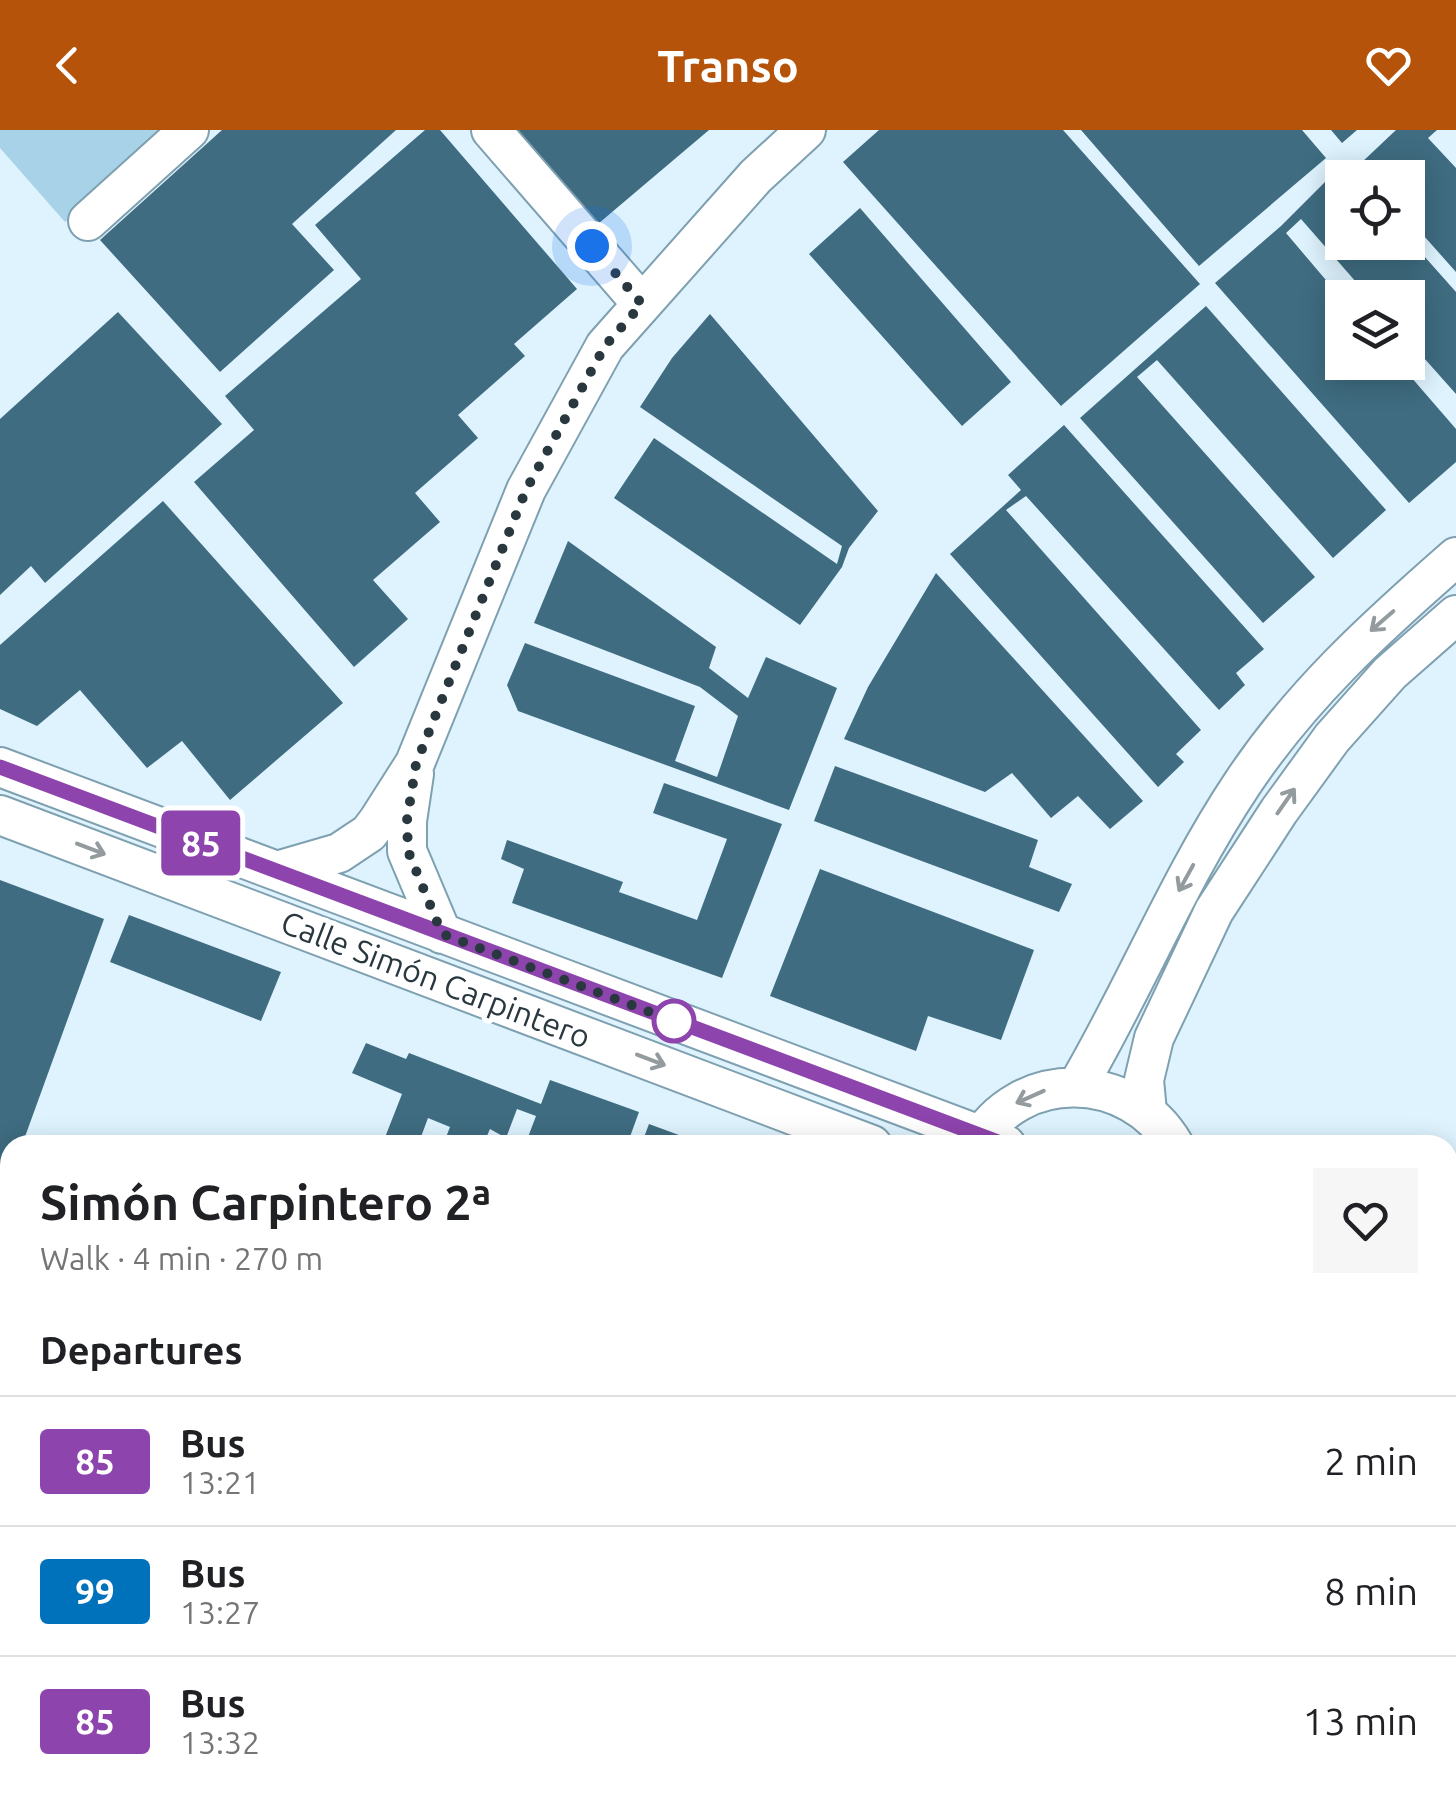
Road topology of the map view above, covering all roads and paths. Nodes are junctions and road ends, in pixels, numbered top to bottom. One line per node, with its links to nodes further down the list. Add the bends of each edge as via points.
1 (189, 130): 4 (street)
2 (491, 130): 5 (street)
3 (806, 130): 5 (street)
4 (88, 221)
5 (642, 304): 8 (street, via 605,346 526,490)
6 (1456, 557): 18 (street, one-way to 18, via 1364,638 1302,704 1243,783 1161,922)
7 (1456, 615): 19 (street, one-way to 7, via 1144,1080 1154,1038 1214,911 1332,738 1390,672)
8 (416, 764): 11 (street); 12 (street)
9 (0, 767): 13 (street, Calle Simón Carpintero)
10 (0, 815): 15 (street, Calle Simón Carpintero, one-way to 15)
11 (369, 833): 13 (street, via 339,853); 14 (street)
12 (408, 851): 14 (street); 16 (street)
13 (278, 872): 14 (street, Calle Simón Carpintero)
14 (363, 904): 15 (street); 16 (street, Calle Simón Carpintero); 17 (street)
15 (300, 928): 17 (street, Calle Simón Carpintero)
16 (442, 934): 21 (street, Calle Simón Carpintero)
17 (396, 963): 20 (street, Calle Simón Carpintero, one-way to 20)
18 (1078, 1085): 19 (street, via 1115,1093); 22 (street, one-way to 22, via 1041,1090 1007,1108)
19 (1147, 1112): 23 (street)
20 (846, 1135)
21 (970, 1135)
22 (992, 1135)
23 (1166, 1135)

